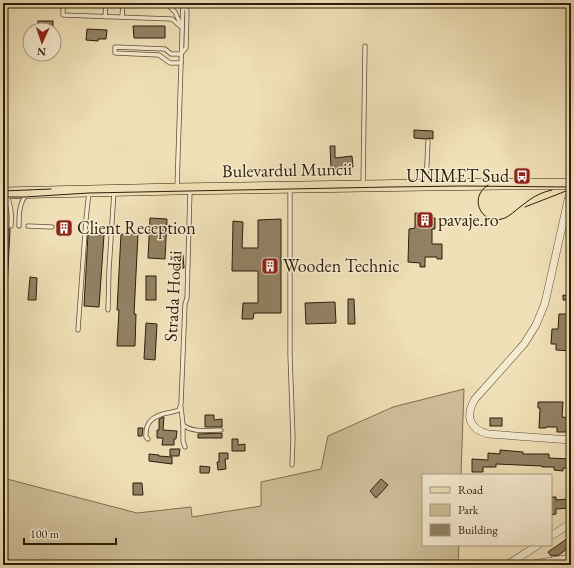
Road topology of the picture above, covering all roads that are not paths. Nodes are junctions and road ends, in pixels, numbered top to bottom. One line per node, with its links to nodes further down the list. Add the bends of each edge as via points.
1 (63, 3): 6 (lane, via 64,15)
2 (106, 3): 6 (lane)
3 (122, 3): 7 (lane)
4 (166, 3): 8 (lane, via 175,12)
5 (183, 3): 8 (lane); 10 (lane, via 187,11 186,48)
6 (105, 17): 7 (lane)
7 (122, 17): 8 (lane, via 172,19)
8 (182, 28): 10 (lane)
9 (365, 46): 15 (lane)
10 (181, 54): 11 (lane); 11 (lane, via 170,54 165,49 115,48 115,53 159,55 170,63)
11 (181, 63): 18 (lane)
12 (428, 141): 14 (lane)
13 (571, 184): 14 (main road, Bulevardul Muncii)
14 (426, 185): 15 (main road, Bulevardul Muncii)
15 (363, 186): 16 (main road, Bulevardul Muncii)
16 (290, 187): 17 (main road, Bulevardul Muncii); 36 (lane)
17 (190, 188): 18 (main road, Bulevardul Muncii); 30 (lane, Strada Hodăi)
18 (176, 189): 19 (main road, Bulevardul Muncii)
19 (114, 190): 20 (main road, Bulevardul Muncii); 28 (lane)
20 (89, 191): 23 (main road, Bulevardul Muncii); 29 (lane)
21 (571, 191): 34 (street, via 545,303 536,325 511,360 475,399 470,414 474,428 488,434)
22 (4, 193): 23 (main road, Bulevardul Muncii); 24 (lane, via 9,201)
23 (27, 193): 25 (lane, via 19,211)
24 (11, 226)
25 (19, 226)
26 (28, 226): 27 (lane)
27 (52, 227)
28 (108, 310)
29 (78, 330)
30 (181, 404): 31 (lane, Strada Hodăi); 33 (lane, via 176,412 152,419 146,428)
31 (183, 425): 32 (lane, via 197,430); 35 (lane, Strada Hodăi)
32 (221, 430)
33 (148, 439)
34 (571, 440)
35 (185, 447)
36 (292, 465)
37 (571, 523): 38 (street)
38 (552, 535)
39 (536, 546): 41 (street)
40 (571, 558): 42 (street)
41 (508, 565)
42 (527, 565)

